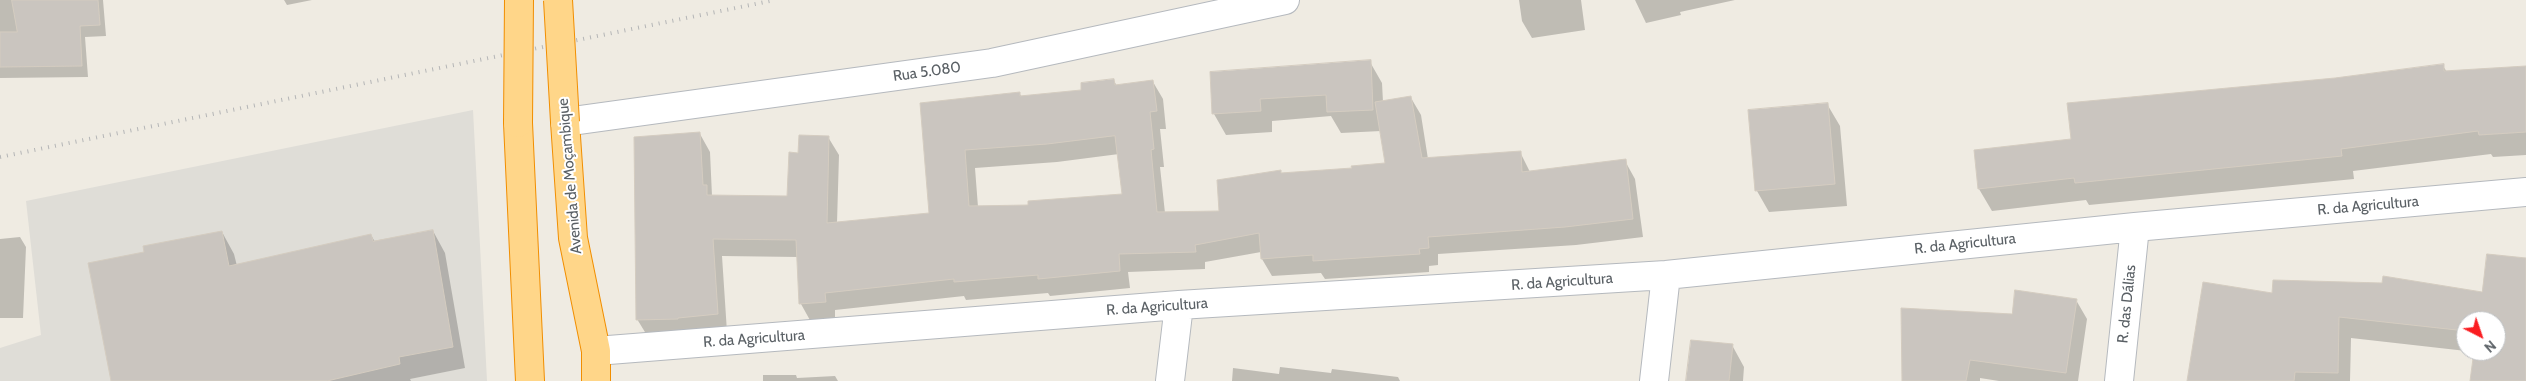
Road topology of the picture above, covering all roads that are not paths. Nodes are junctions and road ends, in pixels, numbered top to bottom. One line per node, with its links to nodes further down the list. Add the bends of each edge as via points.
1 (519, 0): 10 (highway, bridge, via 518,123)
2 (558, 0): 4 (highway, Avenida de Moçambique, bridge)
3 (1285, 0): 4 (street, Rua 5.080, via 992,63)
4 (565, 122): 9 (highway, Avenida de Moçambique, via 573,238)
5 (2526, 192): 6 (street, R. da Agricultura)
6 (2135, 227): 7 (street, R. da Agricultura); 14 (street, R. das Dálias)
7 (1666, 275): 8 (street, R. da Agricultura); 13 (street)
8 (1179, 306): 9 (street, R. da Agricultura); 12 (street)
9 (596, 351): 11 (highway, Avenida de Moçambique)
10 (530, 381)
11 (596, 381)
12 (1170, 381)
13 (1654, 381)
14 (2119, 381)

